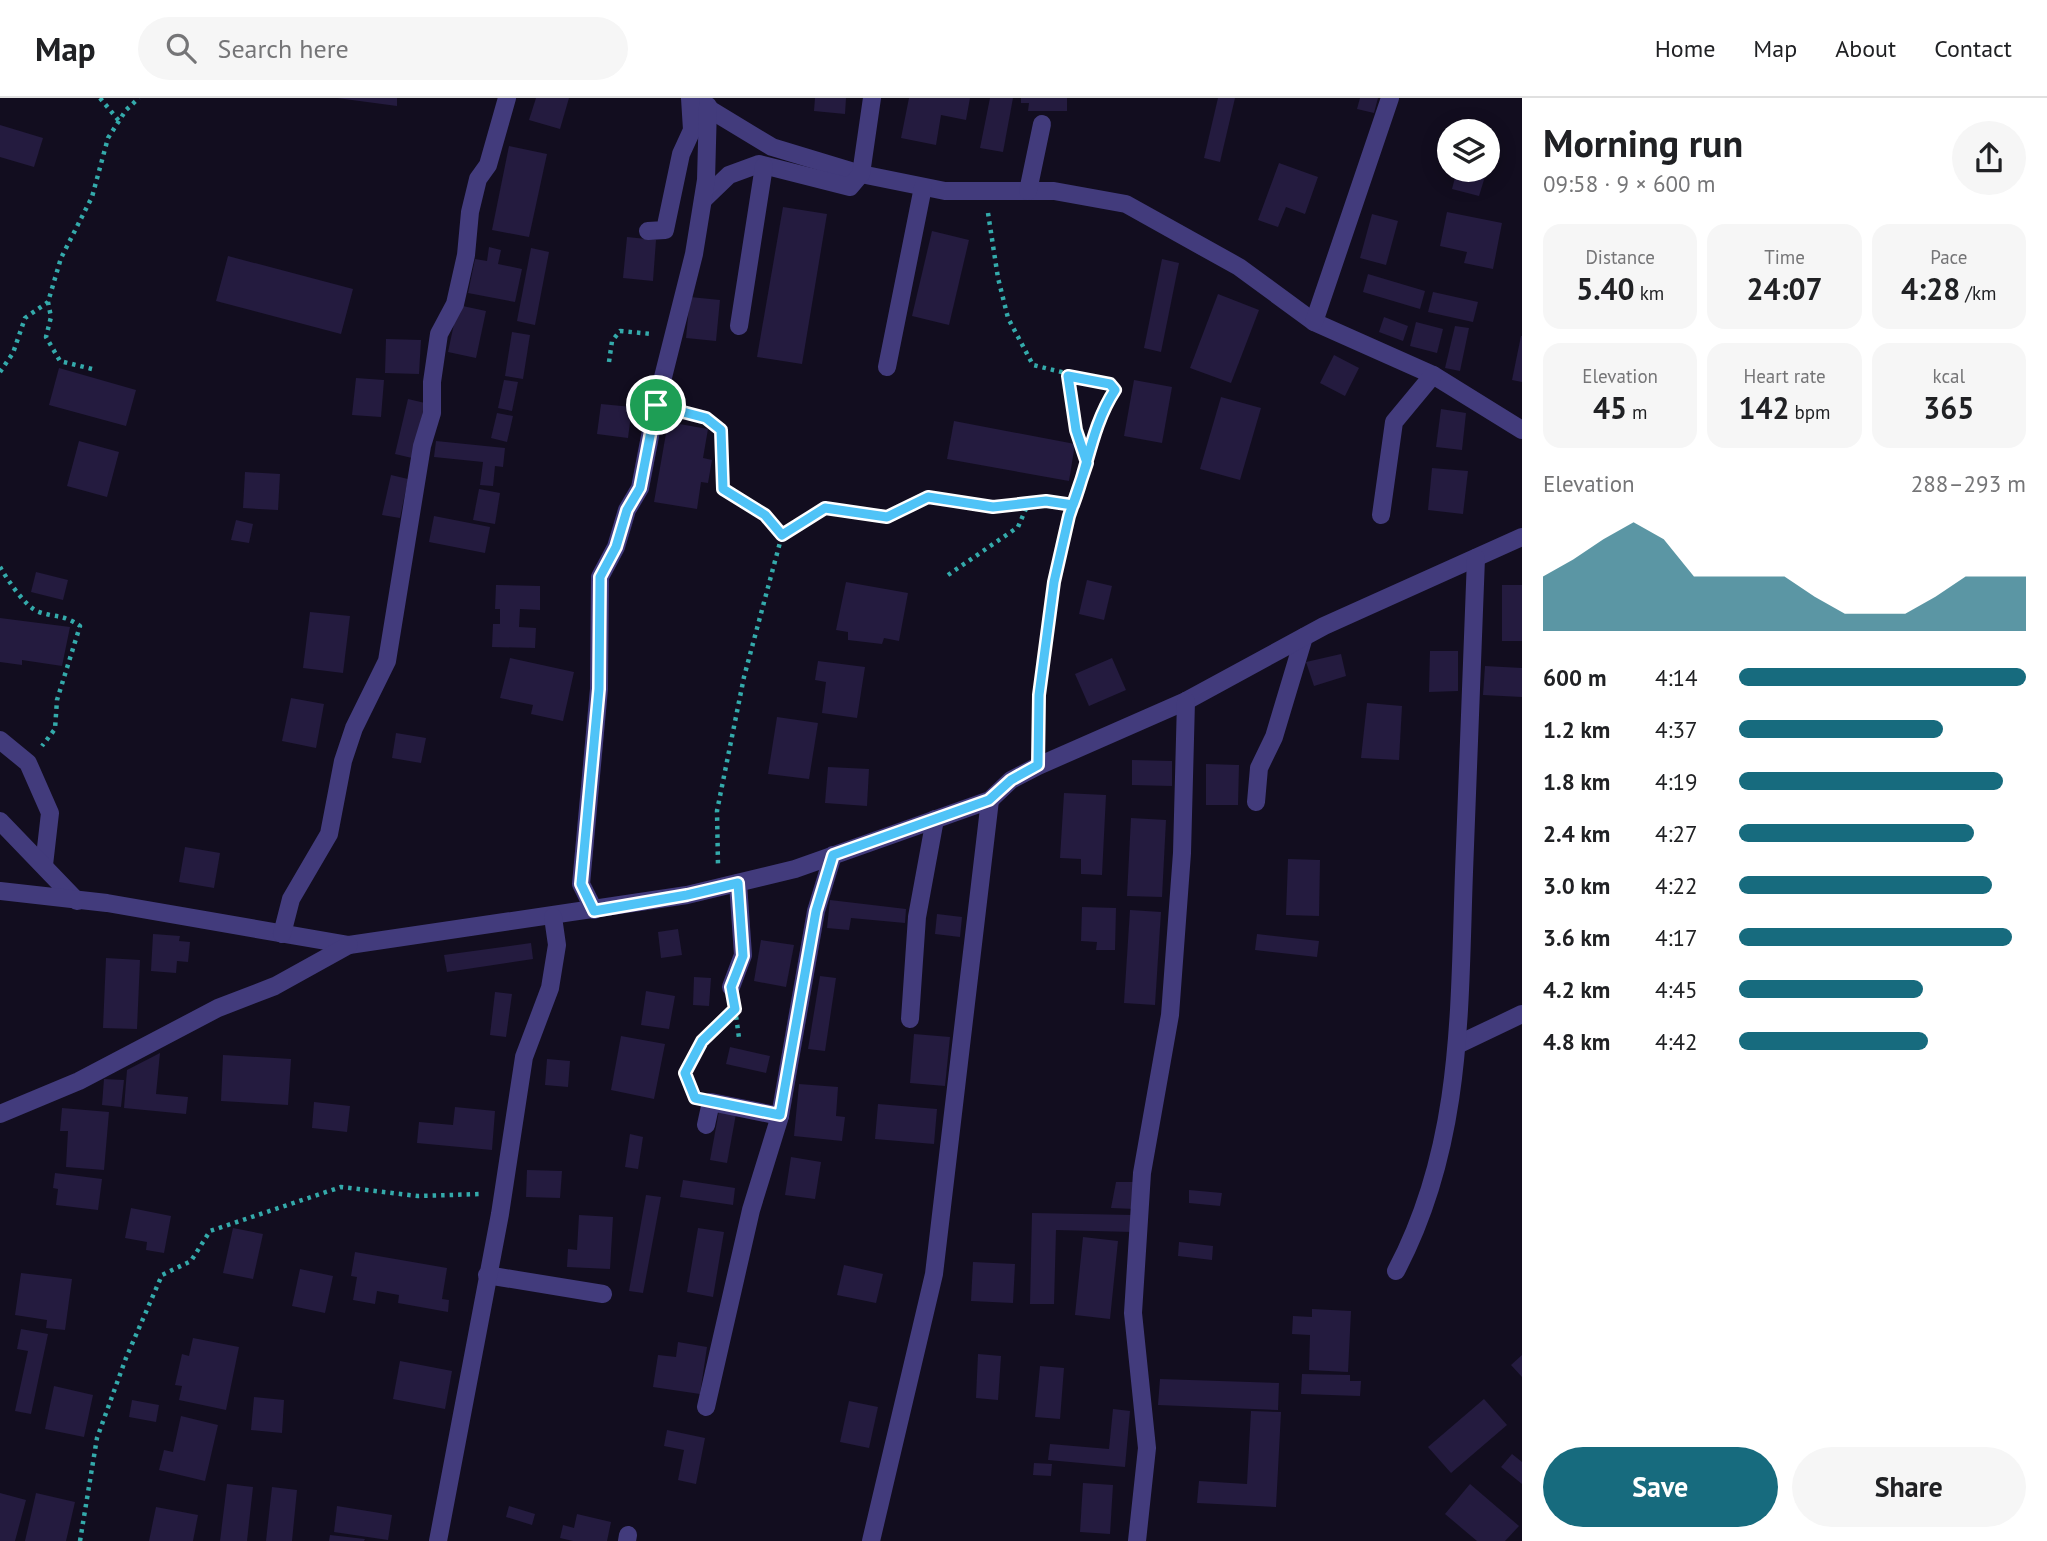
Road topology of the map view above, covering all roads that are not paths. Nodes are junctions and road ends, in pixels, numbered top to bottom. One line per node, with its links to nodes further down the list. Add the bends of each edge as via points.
1 (507, 98): 35 (street, via 488,165 478,179 467,256 454,304 439,334 432,413 422,446 387,661 354,728 329,834 291,899)
2 (872, 98): 8 (street)
3 (1390, 98): 13 (street)
4 (696, 101): 6 (street); 11 (street, via 706,180); 12 (street, via 665,230)
5 (1042, 124): 10 (street)
6 (772, 147): 7 (street); 8 (street)
7 (761, 165): 8 (street, via 850,187); 11 (street, via 729,175); 14 (street)
8 (861, 174): 9 (street)
9 (923, 187): 10 (street); 15 (street)
10 (1028, 191): 13 (street, via 1126,204 1239,267)
11 (703, 201): 33 (street, via 640,488 600,577 599,689 581,884)
12 (649, 231)
13 (1314, 322): 16 (street)
14 (738, 326)
15 (887, 367)
16 (1433, 375): 17 (street); 18 (street, via 1394,422)
17 (1522, 430)
18 (1381, 514)
19 (1522, 537): 20 (street)
20 (1476, 558): 21 (street); 40 (street)
21 (1304, 637): 22 (street); 25 (street, via 1274,737 1259,768)
22 (1186, 701): 24 (street, via 1038,765); 50 (street, via 1182,853 1170,1015 1142,1173 1133,1313 1147,1448)
23 (0, 740): 29 (street, via 28,763 50,813)
24 (989, 800): 26 (street); 49 (street, via 934,1274)
25 (1256, 802)
26 (935, 819): 28 (street); 39 (street, via 917,917)
27 (0, 821): 29 (street)
28 (833, 855): 30 (street); 42 (street, via 816,911)
29 (44, 865): 32 (street)
30 (738, 883): 33 (street); 37 (street, via 743,956)
31 (0, 891): 32 (street)
32 (77, 901): 35 (street)
33 (594, 911): 34 (street)
34 (553, 917): 36 (street); 45 (street, via 557,944 550,988 524,1057)
35 (282, 934): 36 (street)
36 (349, 946): 41 (street, via 275,986 218,1007 79,1082)
37 (731, 987)
38 (1522, 1014): 40 (street)
39 (909, 1019)
40 (1459, 1044): 44 (street, via 1440,1156 1418,1230)
41 (0, 1114)
42 (780, 1115): 43 (street, via 711,1102); 47 (street, via 748,1222)
43 (706, 1125)
44 (1396, 1271)
45 (487, 1275): 46 (street); 48 (street)
46 (603, 1294)
47 (706, 1407)
48 (439, 1541)
49 (871, 1541)
50 (1137, 1541)

